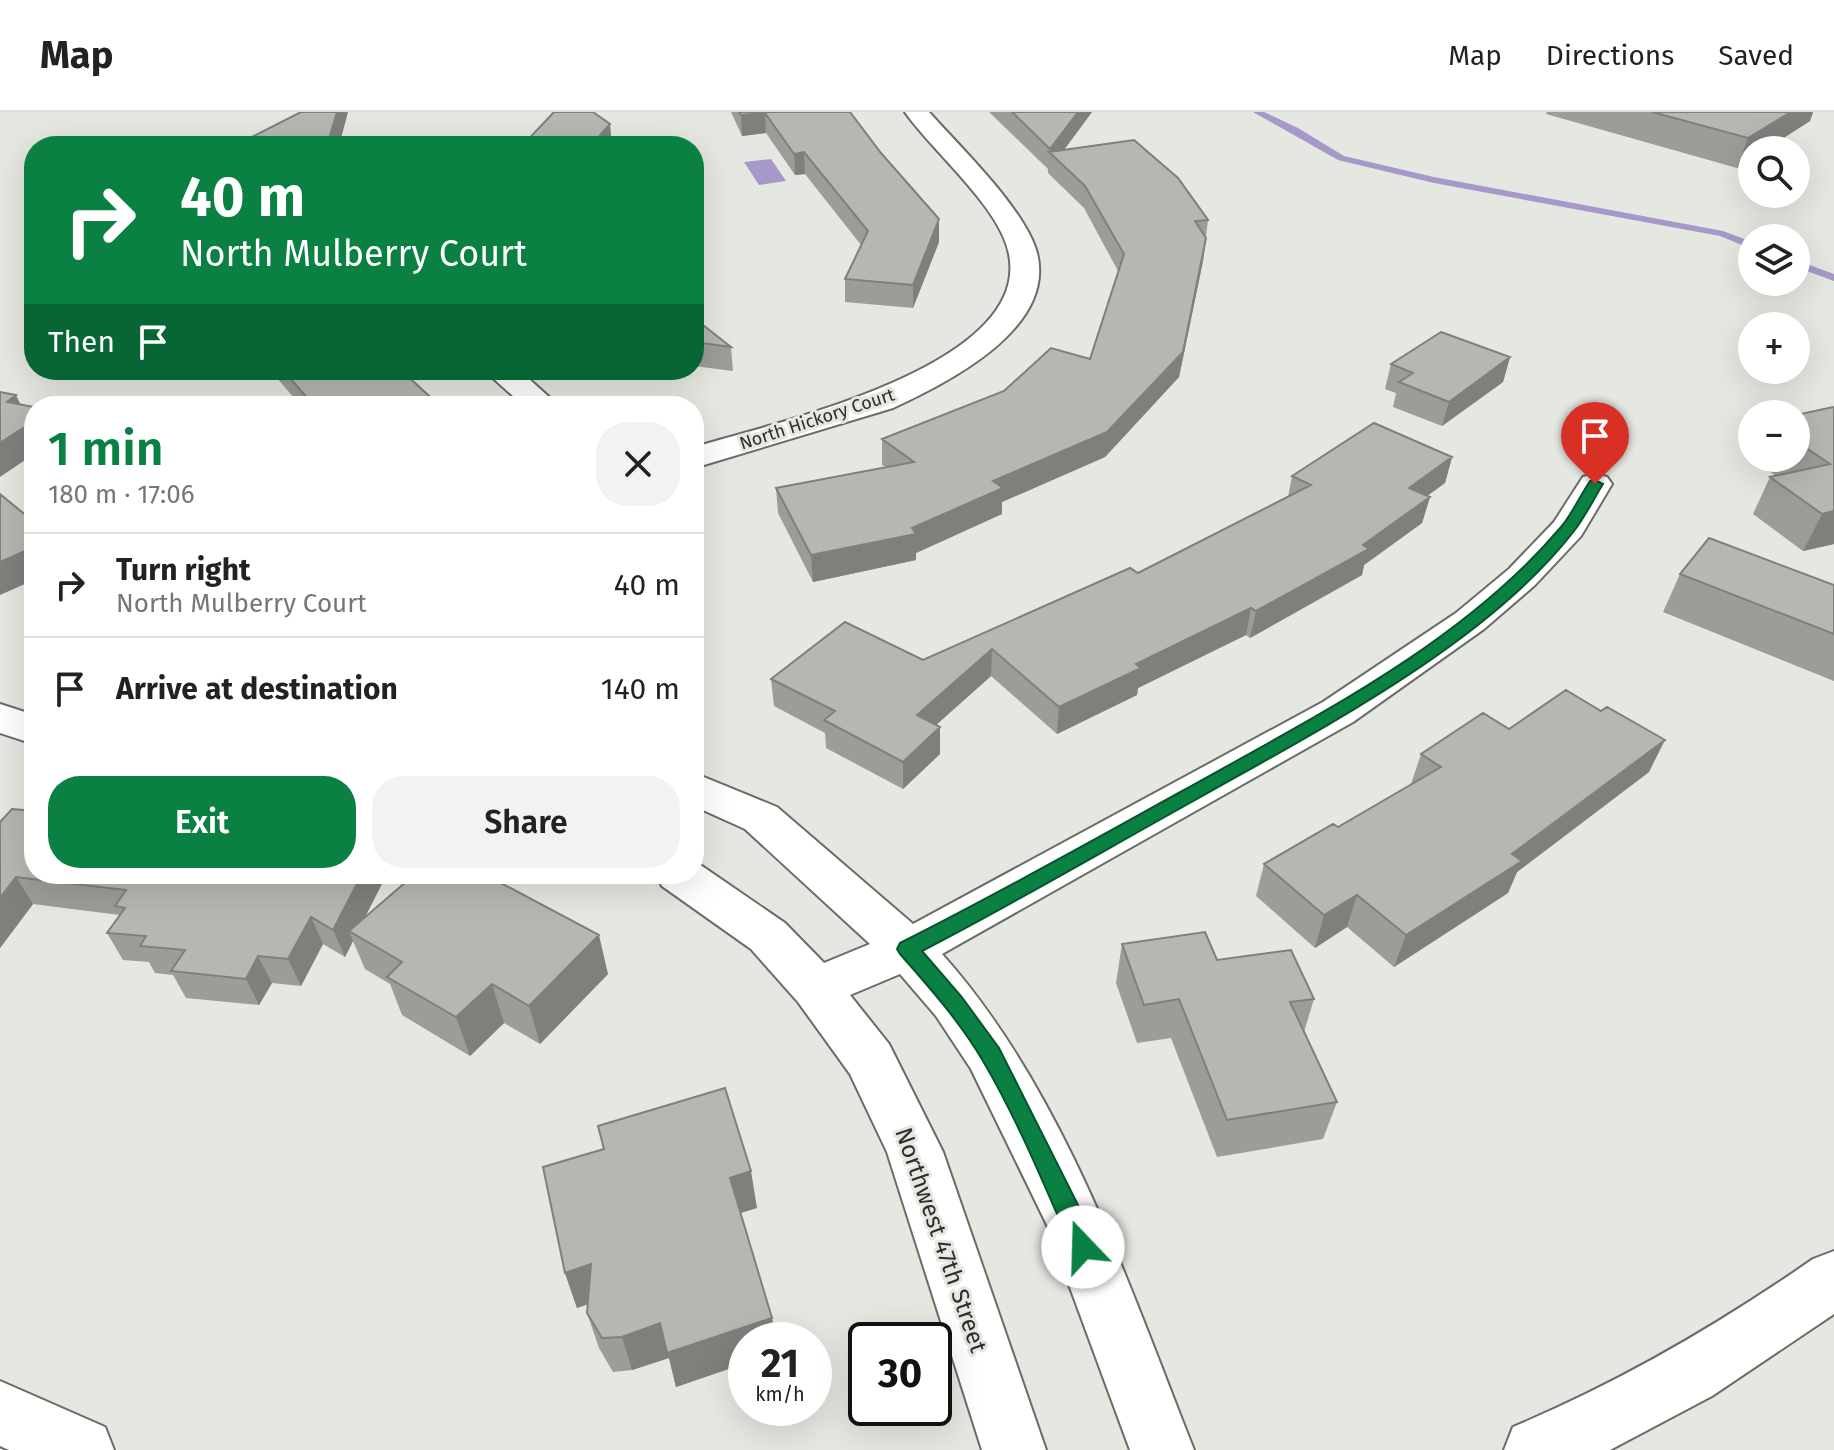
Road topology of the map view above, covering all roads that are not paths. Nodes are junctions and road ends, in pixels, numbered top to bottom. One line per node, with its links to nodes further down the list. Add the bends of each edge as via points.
1 (917, 112): 4 (street, North Hickory Court, via 1010,224 1024,255 1025,277 1010,314 973,351 911,388)
2 (512, 380): 3 (street)
3 (531, 396)
4 (704, 455)
5 (1595, 484): 10 (street, via 1568,528 1522,577 1470,621 1338,712)
6 (0, 718): 7 (street)
7 (24, 726)
8 (704, 792): 10 (street, via 761,818)
9 (693, 884): 11 (street, Northwest 47th Street, via 768,936)
10 (908, 949): 11 (street); 16 (street, via 991,1055 1033,1137 1074,1221)
11 (816, 988): 15 (street, Northwest 47th Street, via 870,1060 915,1152)
12 (1834, 1279): 17 (street, via 1685,1379)
13 (0, 1413): 14 (street)
14 (82, 1450)
15 (1014, 1450)
16 (1162, 1450)
17 (1536, 1450)

